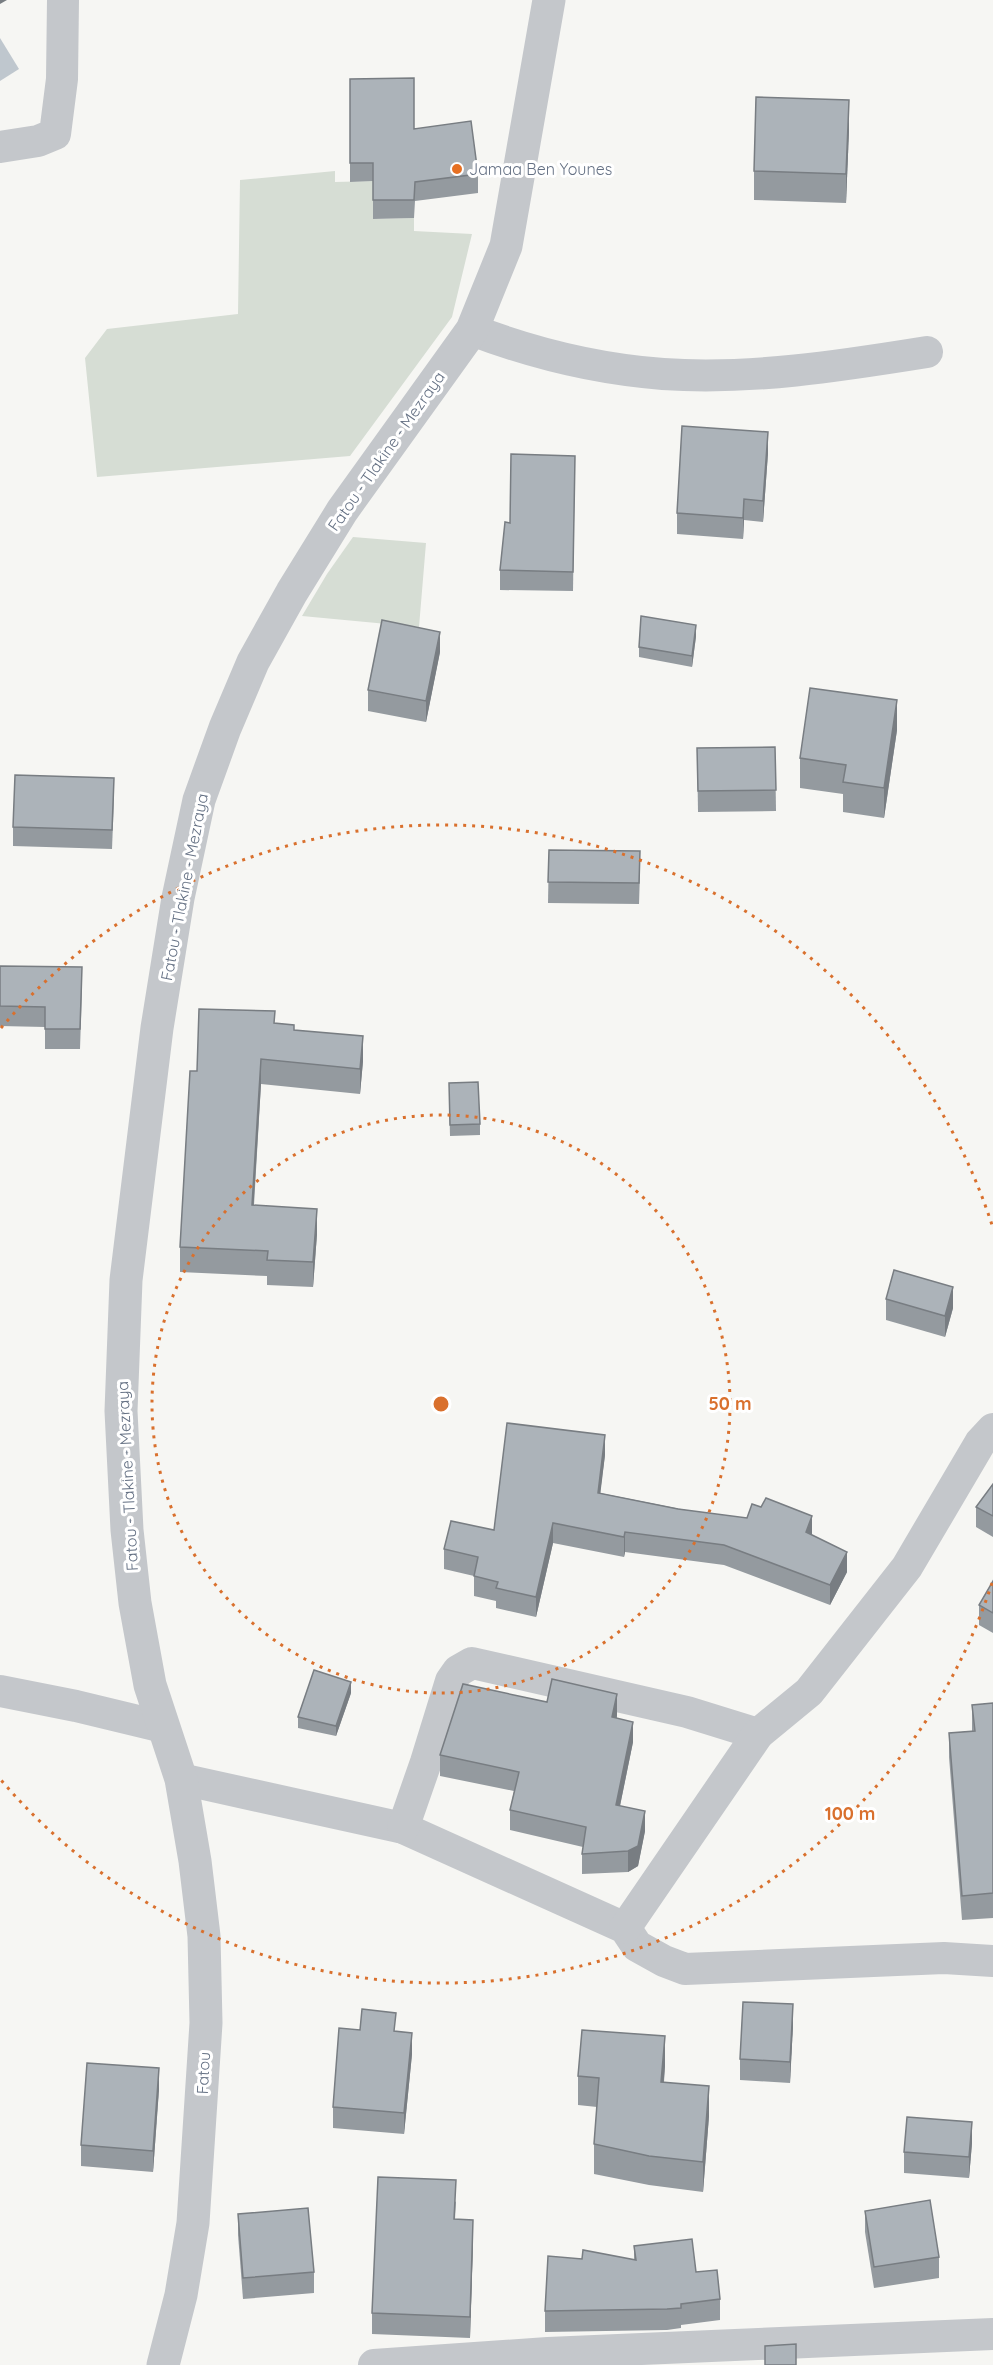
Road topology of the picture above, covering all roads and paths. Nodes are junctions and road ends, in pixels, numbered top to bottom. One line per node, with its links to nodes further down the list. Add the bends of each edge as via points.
1 (63, 0): 3 (street, via 62,80 54,134 38,141)
2 (549, 0): 4 (street, Fatou - Tlakine - Mezraya, via 506,246)
3 (0, 147)
4 (472, 330): 5 (street, via 570,361 663,374 746,374 830,367); 8 (street, Fatou - Tlakine - Mezraya, via 361,483 292,592 253,662 199,800 157,1028 126,1280 121,1411 127,1530 135,1603 150,1685)
5 (927, 352)
6 (993, 1429): 9 (street, via 980,1443 907,1568 809,1692)
7 (0, 1691): 8 (street)
8 (163, 1727): 10 (street, Fatou - Tlakine - Mezraya)
9 (758, 1734): 11 (street, via 687,1712 472,1663 458,1671 451,1681); 12 (street)
10 (181, 1779): 11 (street); 15 (street, Fatou, via 204,1936 206,2023 193,2223 181,2295)
11 (403, 1828): 12 (street)
12 (625, 1928): 13 (street, via 637,1946 686,1969 944,1958)
13 (993, 1961)
14 (993, 2334): 16 (street, via 548,2353)
15 (163, 2365)
16 (374, 2365)

